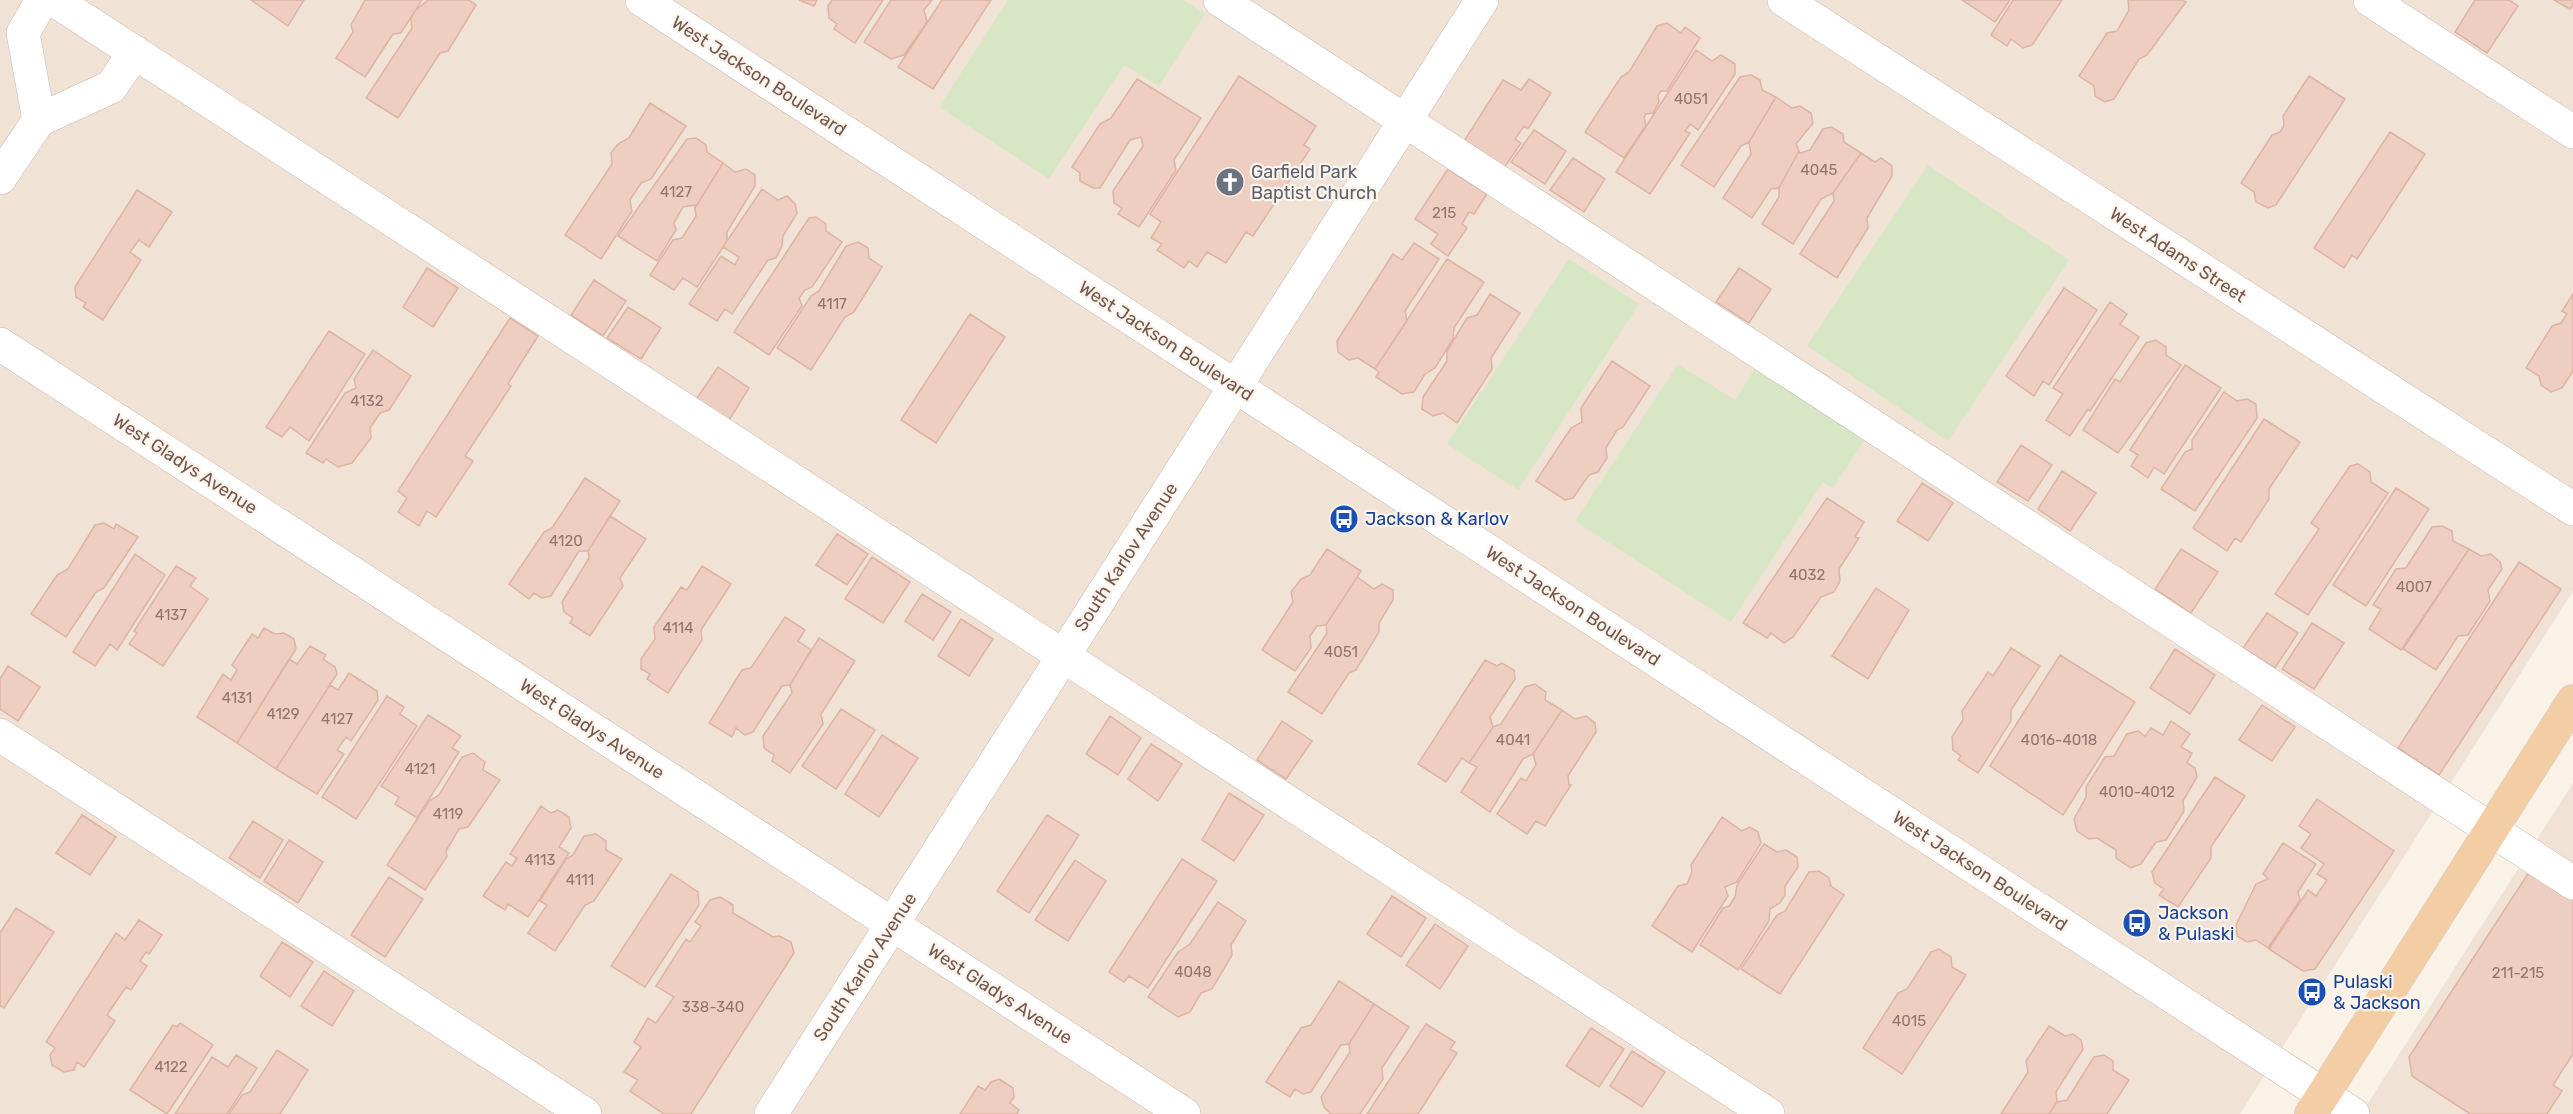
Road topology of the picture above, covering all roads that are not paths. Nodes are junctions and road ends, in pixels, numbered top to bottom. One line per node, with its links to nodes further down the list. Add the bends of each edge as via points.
1 (42, 0): 9 (street, via 22,33)
2 (54, 0): 8 (street)
3 (642, 0): 14 (street, West Jackson Boulevard)
4 (1220, 0): 10 (street)
5 (1482, 0): 10 (street, South Karlov Avenue)
6 (1784, 0): 15 (street, West Adams Street)
7 (2370, 0): 11 (street)
8 (135, 52): 9 (street, via 111,87); 16 (street)
9 (39, 120): 12 (street)
10 (1405, 120): 14 (street, South Karlov Avenue); 19 (street)
11 (2573, 132)
12 (0, 178)
13 (0, 344): 21 (street, West Gladys Avenue)
14 (1235, 386): 16 (street, South Karlov Avenue); 22 (street, West Jackson Boulevard)
15 (2573, 509)
16 (1063, 656): 21 (street, South Karlov Avenue); 26 (street)
17 (2573, 701): 19 (main road)
18 (0, 735): 23 (street)
19 (2491, 831): 20 (street); 22 (main road)
20 (2573, 883)
21 (892, 924): 24 (street, South Karlov Avenue); 25 (street, West Gladys Avenue)
22 (2317, 1104): 27 (street, West Jackson Boulevard)
23 (585, 1114)
24 (771, 1114)
25 (1184, 1114)
26 (1767, 1114)
27 (2353, 1114)

